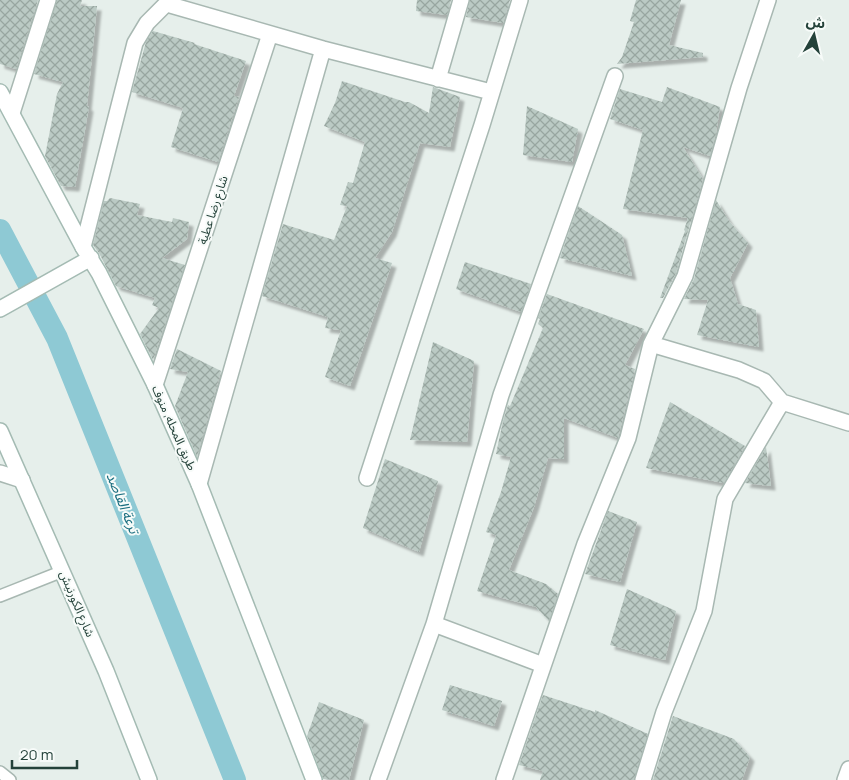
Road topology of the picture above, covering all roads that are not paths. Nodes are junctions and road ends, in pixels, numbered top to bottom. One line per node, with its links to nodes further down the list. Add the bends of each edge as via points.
1 (48, 0): 12 (street)
2 (461, 0): 9 (street)
3 (520, 0): 11 (street)
4 (768, 0): 15 (street, via 685,276)
5 (168, 2): 6 (street); 13 (street, via 147,23 135,43)
6 (270, 34): 7 (street); 16 (street, شارع رضا عطية)
7 (323, 50): 9 (street); 23 (street)
8 (615, 76): 26 (street, via 501,395)
9 (438, 79): 11 (street)
10 (0, 92): 12 (street, طريق المحله, منوف)
11 (491, 92): 21 (street)
12 (12, 113): 13 (street, طريق المحله, منوف)
13 (87, 252): 14 (street); 16 (street, طريق المحله, منوف)
14 (0, 309)
15 (651, 344): 17 (street, via 764,381); 27 (street, via 628,438 585,544)
16 (155, 385): 23 (street, طريق المحله, منوف)
17 (782, 402): 18 (street); 35 (street, via 725,499 704,612 664,712)
18 (849, 423)
19 (0, 431): 22 (street, شارع الكورنيش)
20 (0, 473): 22 (street)
21 (367, 478)
22 (22, 480): 24 (street, شارع الكورنيش)
23 (199, 484): 32 (street, طريق المحله, منوف)
24 (63, 571): 25 (lane); 31 (street, شارع الكورنيش)
25 (0, 596)
26 (434, 624): 27 (street); 33 (street)
27 (543, 665): 34 (street)
28 (849, 769): 36 (street)
29 (0, 772): 30 (lane)
30 (10, 780)
31 (149, 780)
32 (314, 780)
33 (378, 780)
34 (504, 780)
35 (643, 780)
36 (845, 780)

